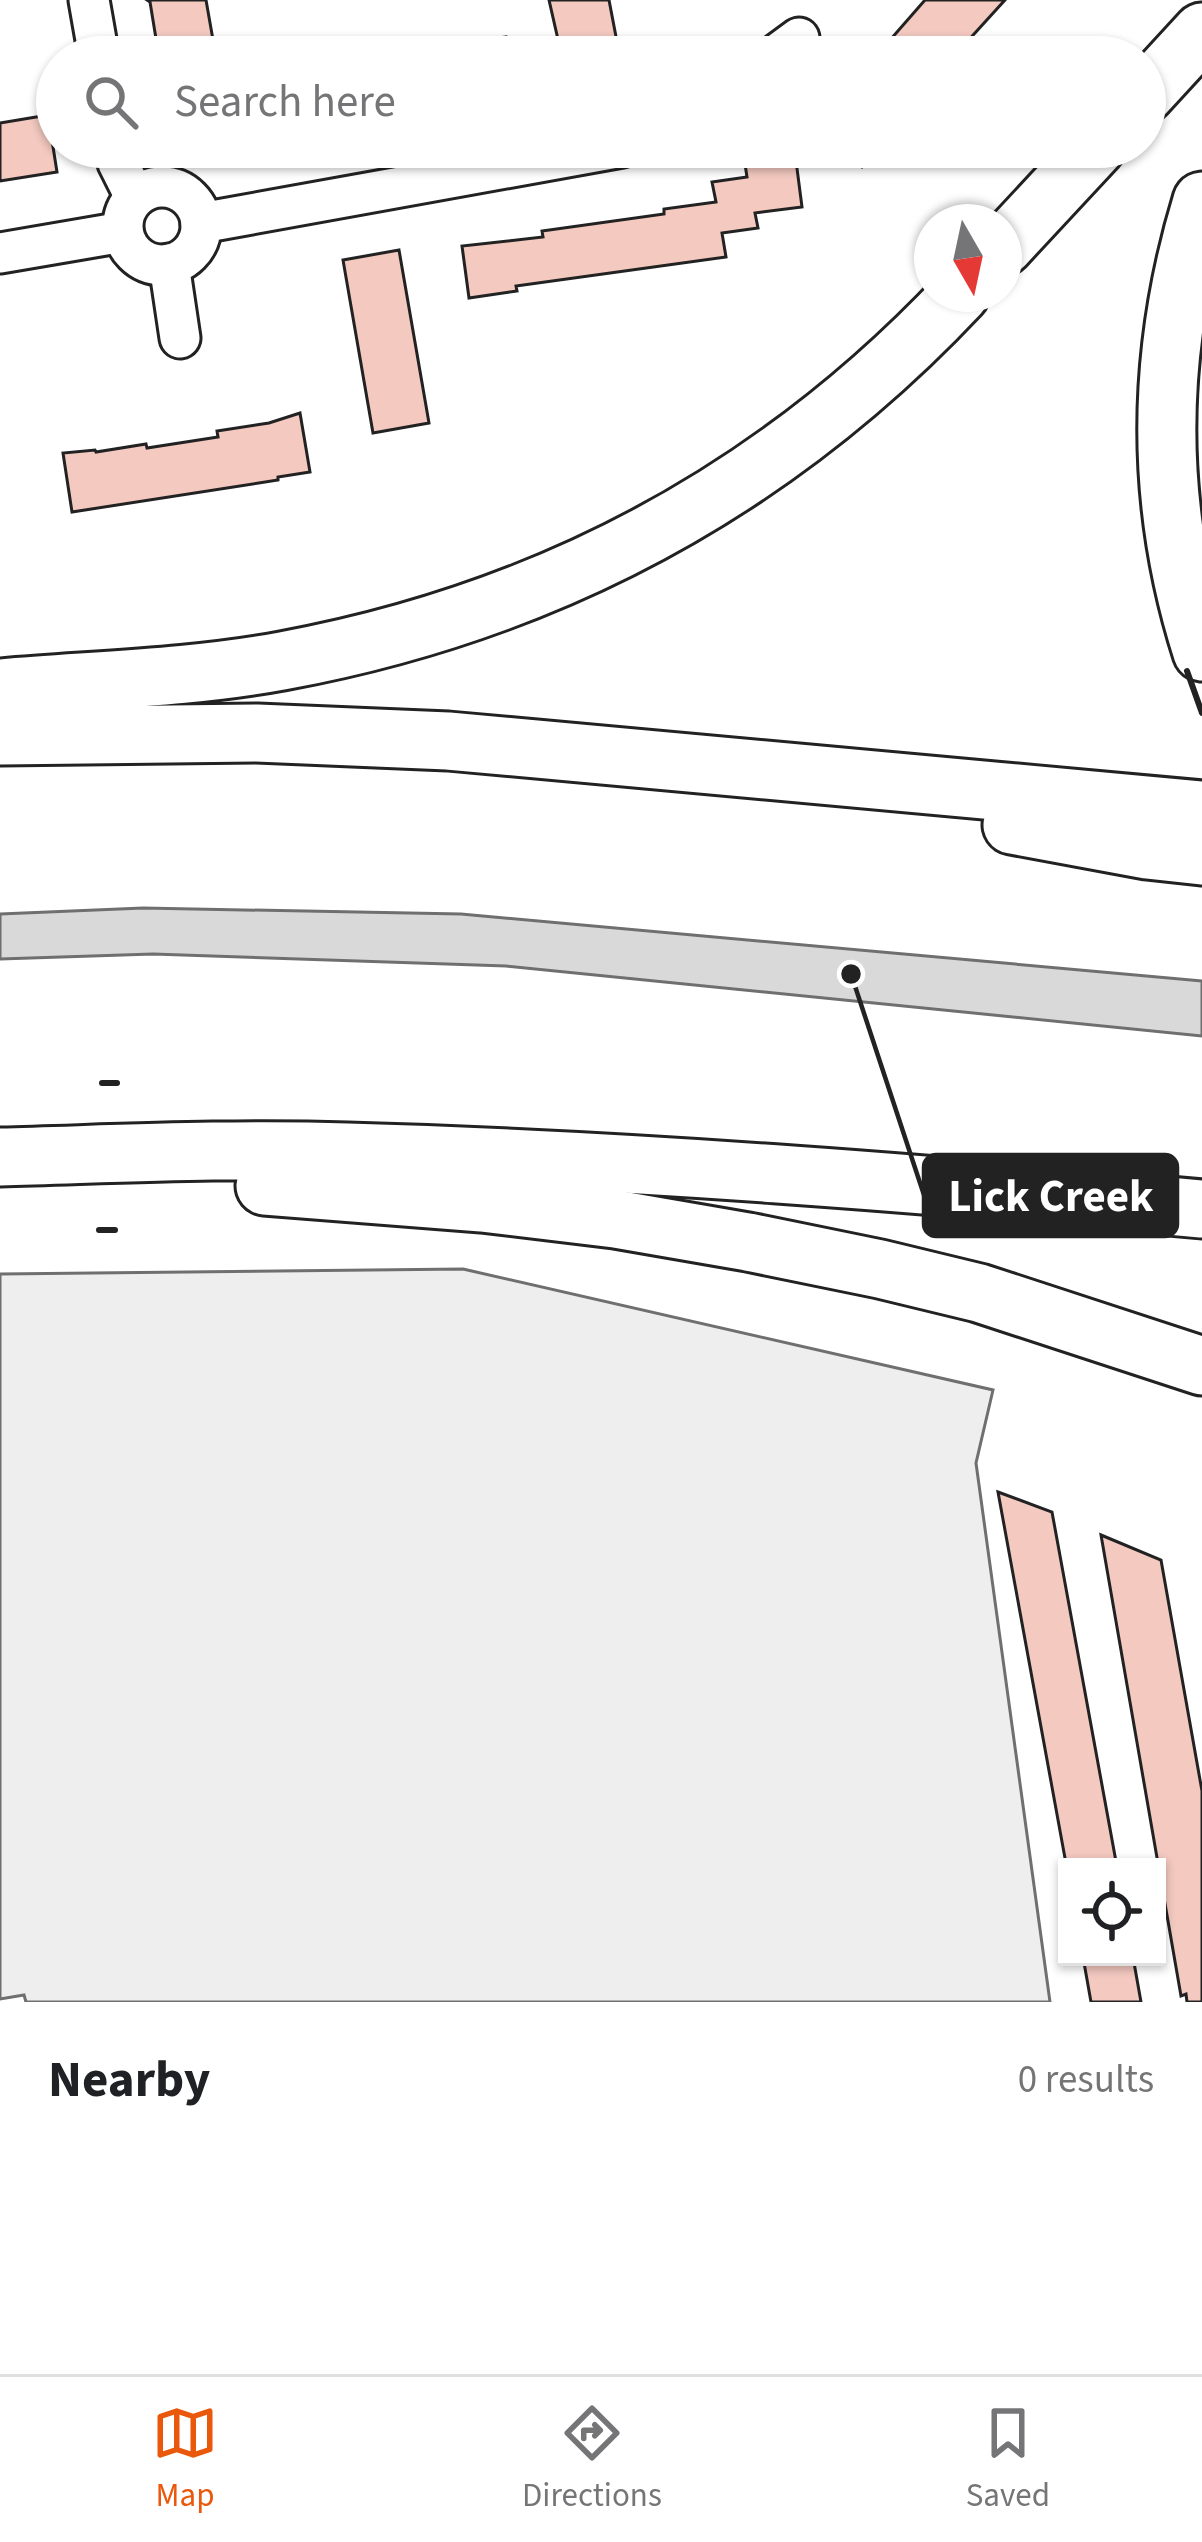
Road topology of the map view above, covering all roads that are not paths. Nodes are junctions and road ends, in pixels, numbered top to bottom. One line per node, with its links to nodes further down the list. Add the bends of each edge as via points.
1 (89, 0): 3 (street)
2 (1202, 32): 4 (highway)
3 (95, 36)
4 (1166, 71)
5 (119, 168): 9 (street)
6 (506, 168): 10 (street)
7 (1076, 168): 11 (highway)
8 (1202, 201): 16 (highway, via 1178,293 1166,420 1175,547)
9 (129, 214): 10 (street, via 162,187 181,191); 12 (street); 13 (street, via 128,246 139,258)
10 (201, 223): 13 (street, via 193,250)
11 (1022, 227)
12 (0, 253)
13 (169, 264): 15 (street)
14 (942, 312): 17 (highway, via 825,421 720,494 518,596 280,661)
15 (181, 338)
16 (1202, 652)
17 (0, 688)
18 (0, 736): 19 (highway, via 352,736)
19 (672, 762): 20 (highway); 21 (highway)
20 (1202, 810)
21 (1202, 856)
22 (114, 1154): 23 (highway); 24 (highway, via 343,1152 686,1167); 25 (highway, via 267,1187 482,1202 748,1241 979,1293)
23 (0, 1157)
24 (1202, 1209)
25 (1202, 1366)

